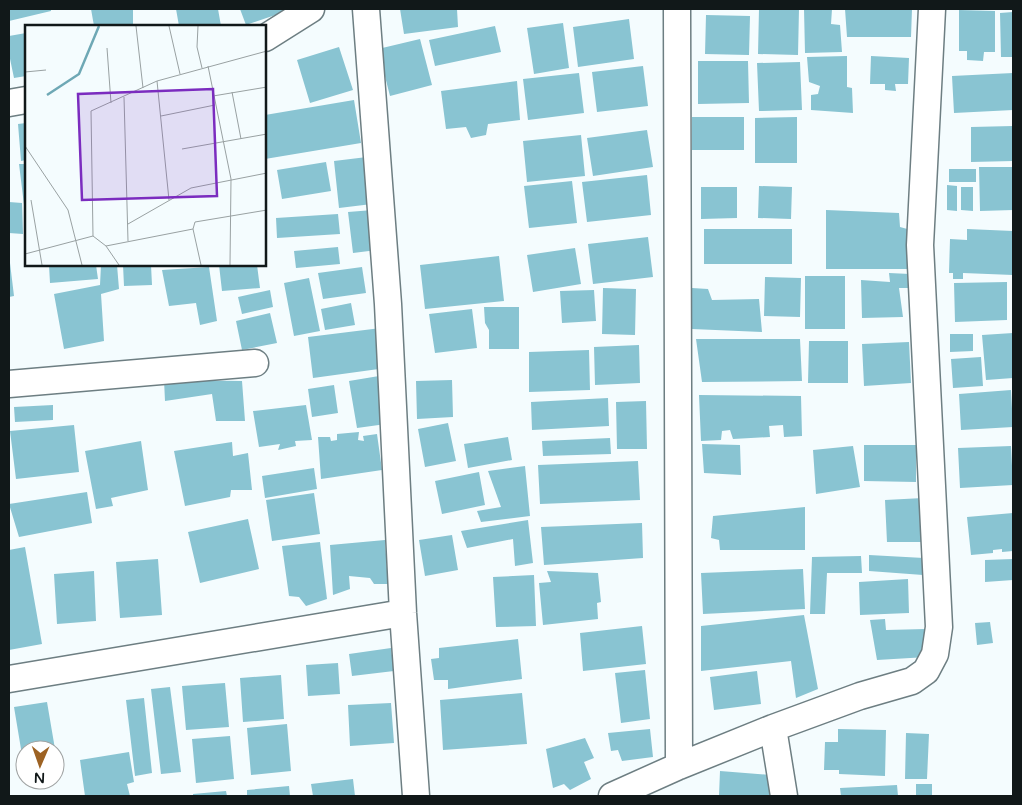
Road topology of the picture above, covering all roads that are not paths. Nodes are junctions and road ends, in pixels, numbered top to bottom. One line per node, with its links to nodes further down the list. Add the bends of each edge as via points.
1 (311, 9): 5 (street)
2 (366, 9): 10 (street, via 388,304)
3 (677, 9): 13 (street)
4 (932, 9): 12 (street, via 920,245 939,628 935,654 926,671 912,680)
5 (266, 37)
6 (25, 100): 7 (street)
7 (9, 103)
8 (256, 363): 9 (street)
9 (9, 384)
10 (403, 613): 11 (street); 14 (street)
11 (9, 679)
12 (773, 728): 13 (street); 16 (street)
13 (679, 766): 15 (street)
14 (416, 796)
15 (612, 796)
16 (784, 796)

